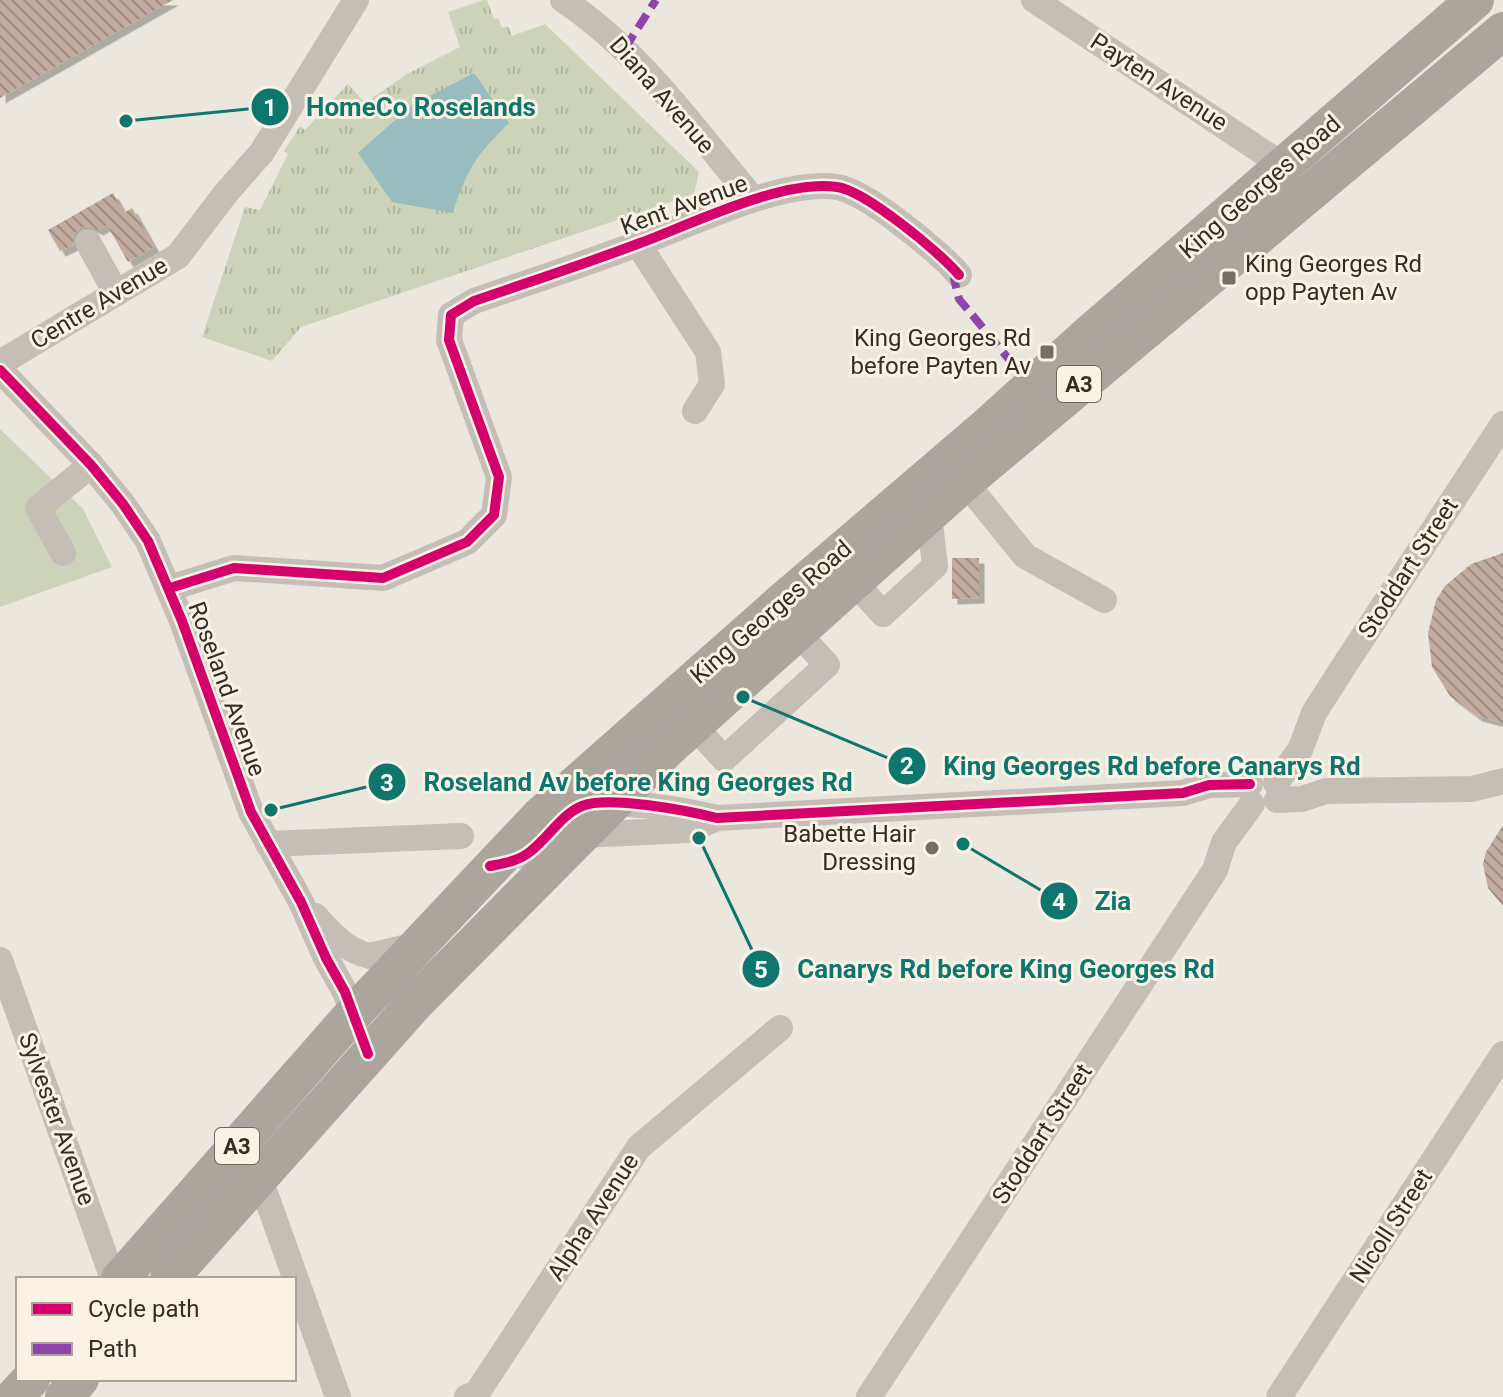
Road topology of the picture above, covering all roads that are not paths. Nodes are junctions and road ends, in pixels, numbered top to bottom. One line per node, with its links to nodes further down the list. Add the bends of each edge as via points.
1 (356, 0): 11 (street, Centre Avenue, via 262,152 178,256)
2 (563, 0): 7 (street, Diana Avenue, via 625,48)
3 (1034, 0): 6 (street, Payten Avenue)
4 (1475, 0): 6 (highway, King Georges Road / A3)
5 (1503, 31): 17 (highway, King Georges Road / A3)
6 (1284, 166): 36 (highway, King Georges Road / A3, via 596,764)
7 (753, 199): 9 (street, Kent Avenue); 10 (street, Kent Avenue, via 814,186 840,187 944,257)
8 (88, 242): 11 (street)
9 (638, 244): 14 (street, via 708,352 712,384); 19 (street, Kent Avenue, via 474,301 451,315 449,340 499,477 494,515 467,542 383,578 234,568)
10 (959, 275)
11 (116, 293): 12 (street, Centre Avenue)
12 (0, 363)
13 (0, 370): 16 (street, Roseland Avenue)
14 (695, 411)
15 (1503, 424): 21 (street, Stoddart Street)
16 (91, 465): 18 (street, via 38,508); 19 (street, Roseland Avenue, via 148,541)
17 (965, 482): 20 (street, via 1025,556); 22 (highway, King Georges Road / A3)
18 (63, 553)
19 (170, 588): 35 (street, Roseland Avenue, via 232,765)
20 (1104, 600)
21 (1314, 713): 23 (street, Stoddart Street); 27 (street, Stoddart Street, via 1292,730)
22 (680, 738): 29 (highway, King Georges Road / A3); 30 (street, via 660,778 672,802)
23 (1300, 750): 25 (street, via 1305,772); 27 (street, Stoddart Street)
24 (1503, 781): 25 (street, via 1472,789)
25 (1326, 791): 27 (street, via 1305,783)
26 (1183, 793): 27 (street, via 1209,785); 28 (street); 31 (street)
27 (1264, 793): 28 (street); 34 (street, Stoddart Street); 37 (street, Stoddart Street, via 1232,859)
28 (1218, 802): 34 (street, Stoddart Street)
29 (612, 804): 30 (street); 32 (highway, King Georges Road / A3); 36 (street, via 583,805 529,853)
30 (690, 811): 31 (street)
31 (717, 818): 32 (street, via 691,830)
32 (581, 835): 43 (highway, King Georges Road / A3)
33 (461, 836): 35 (street)
34 (1224, 842): 37 (street, Stoddart Street)
35 (268, 844): 38 (street, Roseland Avenue)
36 (490, 866): 39 (highway, King Georges Road / A3)
37 (1215, 870): 57 (street, Stoddart Street)
38 (301, 902): 39 (street, Roseland Avenue, via 342,944 363,954); 41 (street, Roseland Avenue)
39 (416, 945): 41 (highway, King Georges Road / A3)
40 (0, 960): 46 (street, Sylvester Avenue)
41 (354, 1013): 43 (street, Roseland Avenue); 47 (highway, King Georges Road / A3)
42 (780, 1028): 56 (street, Alpha Avenue, via 639,1147 477,1393)
43 (368, 1054): 45 (highway, King Georges Road / A3)
44 (1503, 1054): 58 (street, Nicoll Street)
45 (260, 1179): 48 (highway, King Georges Road / A3); 49 (street)
46 (112, 1277)
47 (122, 1277)
48 (171, 1277)
49 (295, 1277)
50 (296, 1280): 55 (street)
51 (29, 1381): 53 (highway)
52 (79, 1381): 54 (highway)
53 (14, 1397)
54 (64, 1397)
55 (338, 1397)
56 (467, 1397)
57 (869, 1397)
58 (1279, 1397)

